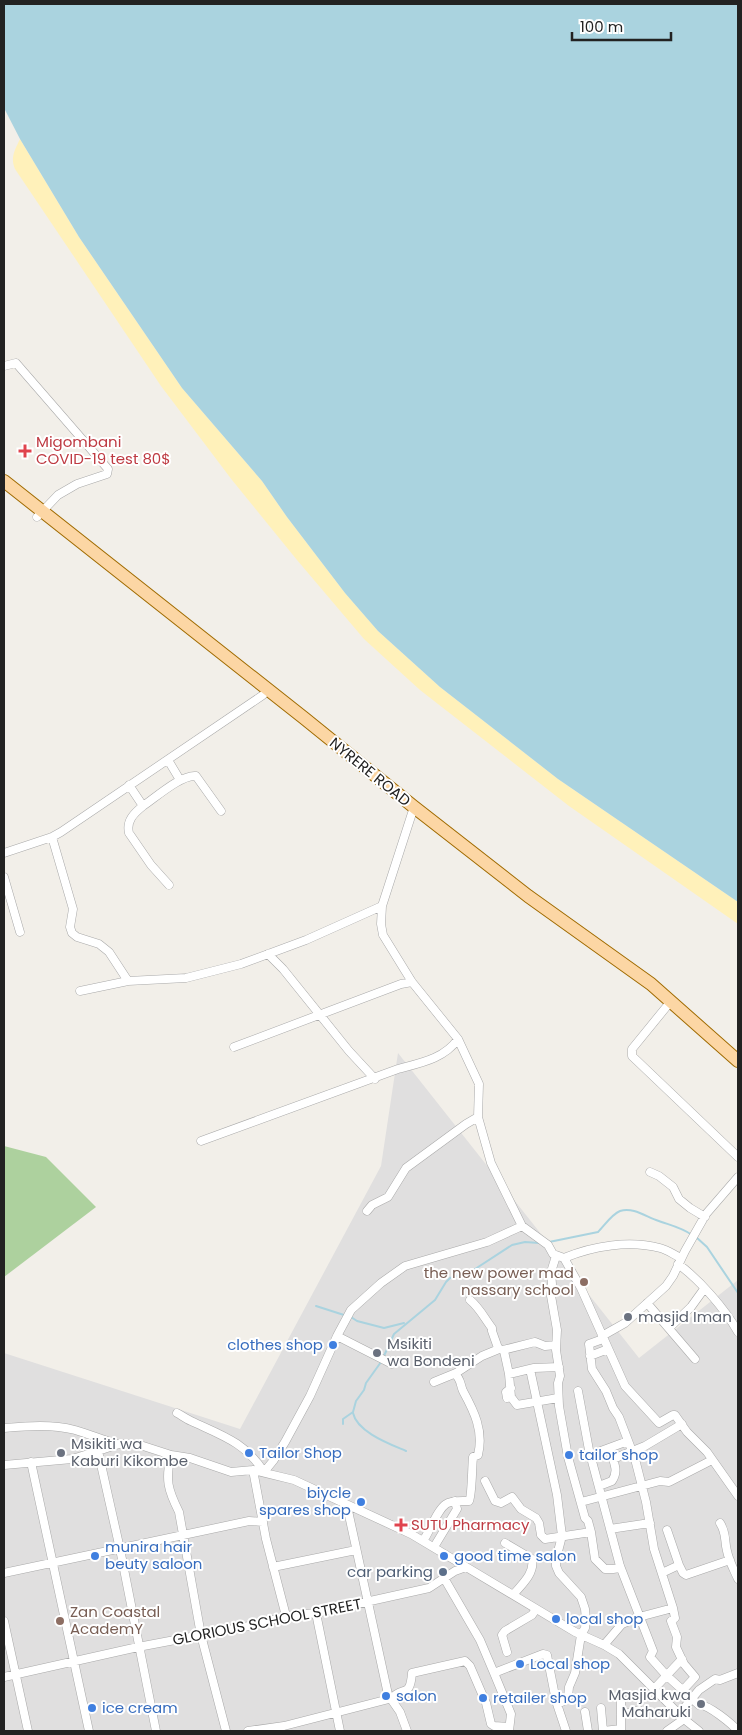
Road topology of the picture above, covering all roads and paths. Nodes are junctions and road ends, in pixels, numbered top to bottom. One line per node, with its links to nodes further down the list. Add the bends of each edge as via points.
1 (4, 366): 4 (street, via 16,363 108,469 107,474 77,484 58,495)
2 (4, 482): 4 (main road, NYRERE ROAD)
3 (4, 490): 4 (main road, NYRERE ROAD)
4 (39, 514): 5 (main road, NYRERE ROAD); 10 (main road, NYRERE ROAD, via 297,713)
5 (263, 695): 6 (street); 10 (main road, NYRERE ROAD)
6 (168, 760): 7 (street); 8 (street)
7 (180, 780): 9 (street); 11 (street, via 196,776)
8 (129, 786): 9 (street); 12 (street)
9 (143, 806): 15 (street, via 129,821 128,833)
10 (413, 810): 16 (street); 22 (main road, NYRERE ROAD, via 525,901); 26 (main road, NYRERE ROAD, via 651,984)
11 (221, 811)
12 (52, 837): 13 (street); 19 (street, via 73,910 72,933 109,952)
13 (4, 853)
14 (4, 877): 17 (street)
15 (169, 885)
16 (382, 906): 18 (street); 20 (street, via 383,935)
17 (20, 932)
18 (268, 954): 19 (street, via 186,978); 23 (street)
19 (128, 981): 21 (street)
20 (412, 982): 23 (street); 24 (street)
21 (80, 991)
22 (667, 1006): 27 (main road, NYRERE ROAD); 31 (street, via 632,1049 632,1056)
23 (320, 1015): 25 (street); 28 (street, via 348,1051)
24 (458, 1039): 28 (street, via 451,1048 429,1061); 29 (street, via 479,1084)
25 (234, 1047)
26 (738, 1061)
27 (738, 1069)
28 (376, 1079): 30 (street)
29 (478, 1117): 34 (street, via 406,1168 388,1197); 36 (street, via 491,1163)
30 (201, 1141)
31 (738, 1157)
32 (650, 1172): 35 (street, via 673,1187 679,1199)
33 (738, 1177): 35 (street)
34 (367, 1211)
35 (705, 1217): 39 (street)
36 (522, 1226): 37 (street); 45 (street, via 488,1242 405,1266 351,1310)
37 (556, 1256): 38 (street); 47 (street, via 550,1290 557,1330)
38 (564, 1258): 39 (street, via 587,1250 627,1245 661,1248); 46 (street)
39 (680, 1261): 40 (street); 42 (street, via 666,1286)
40 (704, 1289): 43 (street); 44 (street)
41 (470, 1300): 49 (street, via 492,1328)
42 (647, 1302): 44 (street); 46 (street, via 625,1323)
43 (737, 1326)
44 (669, 1328): 51 (street)
45 (337, 1336): 52 (street); 76 (street, via 310,1396)
46 (603, 1337): 48 (street); 50 (street, via 589,1344)
47 (556, 1345): 49 (street, via 545,1346 535,1342); 53 (street)
48 (608, 1349): 50 (street); 62 (street, via 625,1386 658,1423 674,1415)
49 (501, 1350): 55 (street, via 484,1355); 56 (street)
50 (590, 1356): 64 (street, via 592,1369 606,1391)
51 (695, 1359)
52 (392, 1364)
53 (559, 1366): 54 (street); 59 (street)
54 (530, 1369): 56 (street); 60 (street)
55 (455, 1374): 57 (street); 82 (street, via 474,1412 480,1441 478,1454 473,1457 471,1500)
56 (509, 1374): 60 (street, via 511,1397 517,1405)
57 (434, 1382)
58 (578, 1391): 70 (street)
59 (558, 1398): 60 (street); 83 (street)
60 (536, 1402): 92 (street, via 558,1495)
61 (177, 1413): 76 (street, via 229,1438 242,1447)
62 (682, 1424): 68 (street); 72 (street)
63 (4, 1428): 65 (street, via 41,1425 76,1430)
64 (628, 1441): 66 (street); 68 (street)
65 (119, 1444): 67 (street); 69 (street, via 137,1444)
66 (608, 1449): 70 (street); 71 (street)
67 (98, 1451): 73 (street, via 72,1459); 96 (street)
68 (632, 1451): 71 (street); 78 (street)
69 (171, 1455): 75 (street, via 231,1472); 91 (street, via 166,1473 171,1496 180,1512)
70 (590, 1455): 79 (street)
71 (614, 1459): 79 (street, via 616,1469 612,1481)
72 (712, 1460): 78 (street, via 669,1482); 80 (street)
73 (31, 1462): 74 (street); 99 (street)
74 (4, 1465)
75 (253, 1470): 76 (street); 85 (street)
76 (264, 1472): 84 (street, via 294,1480)
77 (485, 1481): 92 (street, via 496,1501 501,1503 512,1497 521,1509 536,1518 542,1537)
78 (642, 1485): 81 (street); 86 (street)
79 (599, 1486): 81 (street)
80 (738, 1496)
81 (602, 1497): 83 (street); 88 (street)
82 (455, 1501): 93 (street, via 446,1504); 95 (street, via 457,1508)
83 (580, 1502): 90 (street)
84 (348, 1506): 93 (street); 97 (street)
85 (263, 1522): 91 (street, via 249,1521); 101 (street)
86 (650, 1523): 88 (street); 105 (street)
87 (720, 1523): 98 (street, via 726,1532)
88 (610, 1529): 103 (street)
89 (667, 1530): 100 (street)
90 (591, 1532): 92 (street); 103 (street, via 595,1559 605,1569)
91 (184, 1536): 96 (street); 116 (street)
92 (562, 1536): 117 (street, via 556,1566 581,1597 586,1620)
93 (423, 1541): 95 (street)
94 (505, 1543): 108 (street, via 532,1559 533,1564 532,1571)
95 (434, 1548): 102 (street)
96 (120, 1549): 99 (street); 119 (street)
97 (356, 1550): 101 (street); 109 (street)
98 (730, 1560): 100 (street, via 686,1575); 107 (street)
99 (53, 1563): 104 (street); 122 (street)
100 (679, 1565): 105 (street)
101 (273, 1567): 113 (street)
102 (466, 1567): 106 (street, GLORIOUS SCHOOL STREET); 108 (street)
103 (620, 1568): 114 (street)
104 (4, 1573)
105 (662, 1573): 110 (street)
106 (444, 1578): 109 (street, GLORIOUS SCHOOL STREET, via 429,1588); 124 (street, via 480,1640)
107 (738, 1578)
108 (513, 1595): 111 (street)
109 (367, 1602): 112 (street, GLORIOUS SCHOOL STREET); 132 (street)
110 (674, 1608): 114 (street); 121 (street, via 675,1618 671,1621)
111 (536, 1609): 117 (street); 120 (street, via 502,1635)
112 (316, 1613): 113 (street, GLORIOUS SCHOOL STREET); 136 (street)
113 (286, 1616): 116 (street, GLORIOUS SCHOOL STREET)
114 (639, 1617): 118 (street, via 622,1624); 126 (street, via 653,1651 650,1657)
115 (4, 1621): 125 (street)
116 (201, 1635): 119 (street, GLORIOUS SCHOOL STREET); 146 (street)
117 (581, 1635): 118 (street); 133 (street, via 568,1697)
118 (604, 1644): 128 (street)
119 (138, 1647): 122 (street, GLORIOUS SCHOOL STREET); 145 (street)
120 (507, 1652)
121 (682, 1659): 126 (street); 129 (street, via 695,1677)
122 (73, 1662): 125 (street, GLORIOUS SCHOOL STREET); 144 (street)
123 (738, 1672): 131 (street, via 715,1679)
124 (494, 1673): 133 (street, via 546,1654); 141 (street, via 511,1714)
125 (16, 1674): 127 (street, GLORIOUS SCHOOL STREET); 143 (street)
126 (666, 1675): 128 (street); 129 (street)
127 (4, 1677)
128 (654, 1689): 139 (street)
129 (683, 1690): 131 (street)
130 (621, 1696): 138 (street)
131 (692, 1698): 139 (street); 155 (street)
132 (390, 1699): 136 (street); 141 (street, via 407,1690 412,1682 412,1673 465,1660 486,1703 489,1721 494,1726); 149 (street, via 400,1712)
133 (557, 1704): 150 (street)
134 (601, 1708): 152 (street)
135 (638, 1710): 138 (street)
136 (337, 1712): 140 (street); 148 (street)
137 (585, 1712): 151 (street)
138 (621, 1715): 142 (street)
139 (681, 1716): 153 (street); 154 (street)
140 (284, 1728): 147 (street)
141 (509, 1729)
142 (621, 1730): 152 (street)
143 (28, 1731)
144 (89, 1731)
145 (156, 1731)
146 (226, 1731)
147 (248, 1731)
148 (340, 1731)
149 (407, 1731)
150 (566, 1731)
151 (588, 1731)
152 (603, 1731)
153 (667, 1731)
154 (698, 1731)
155 (738, 1731)

